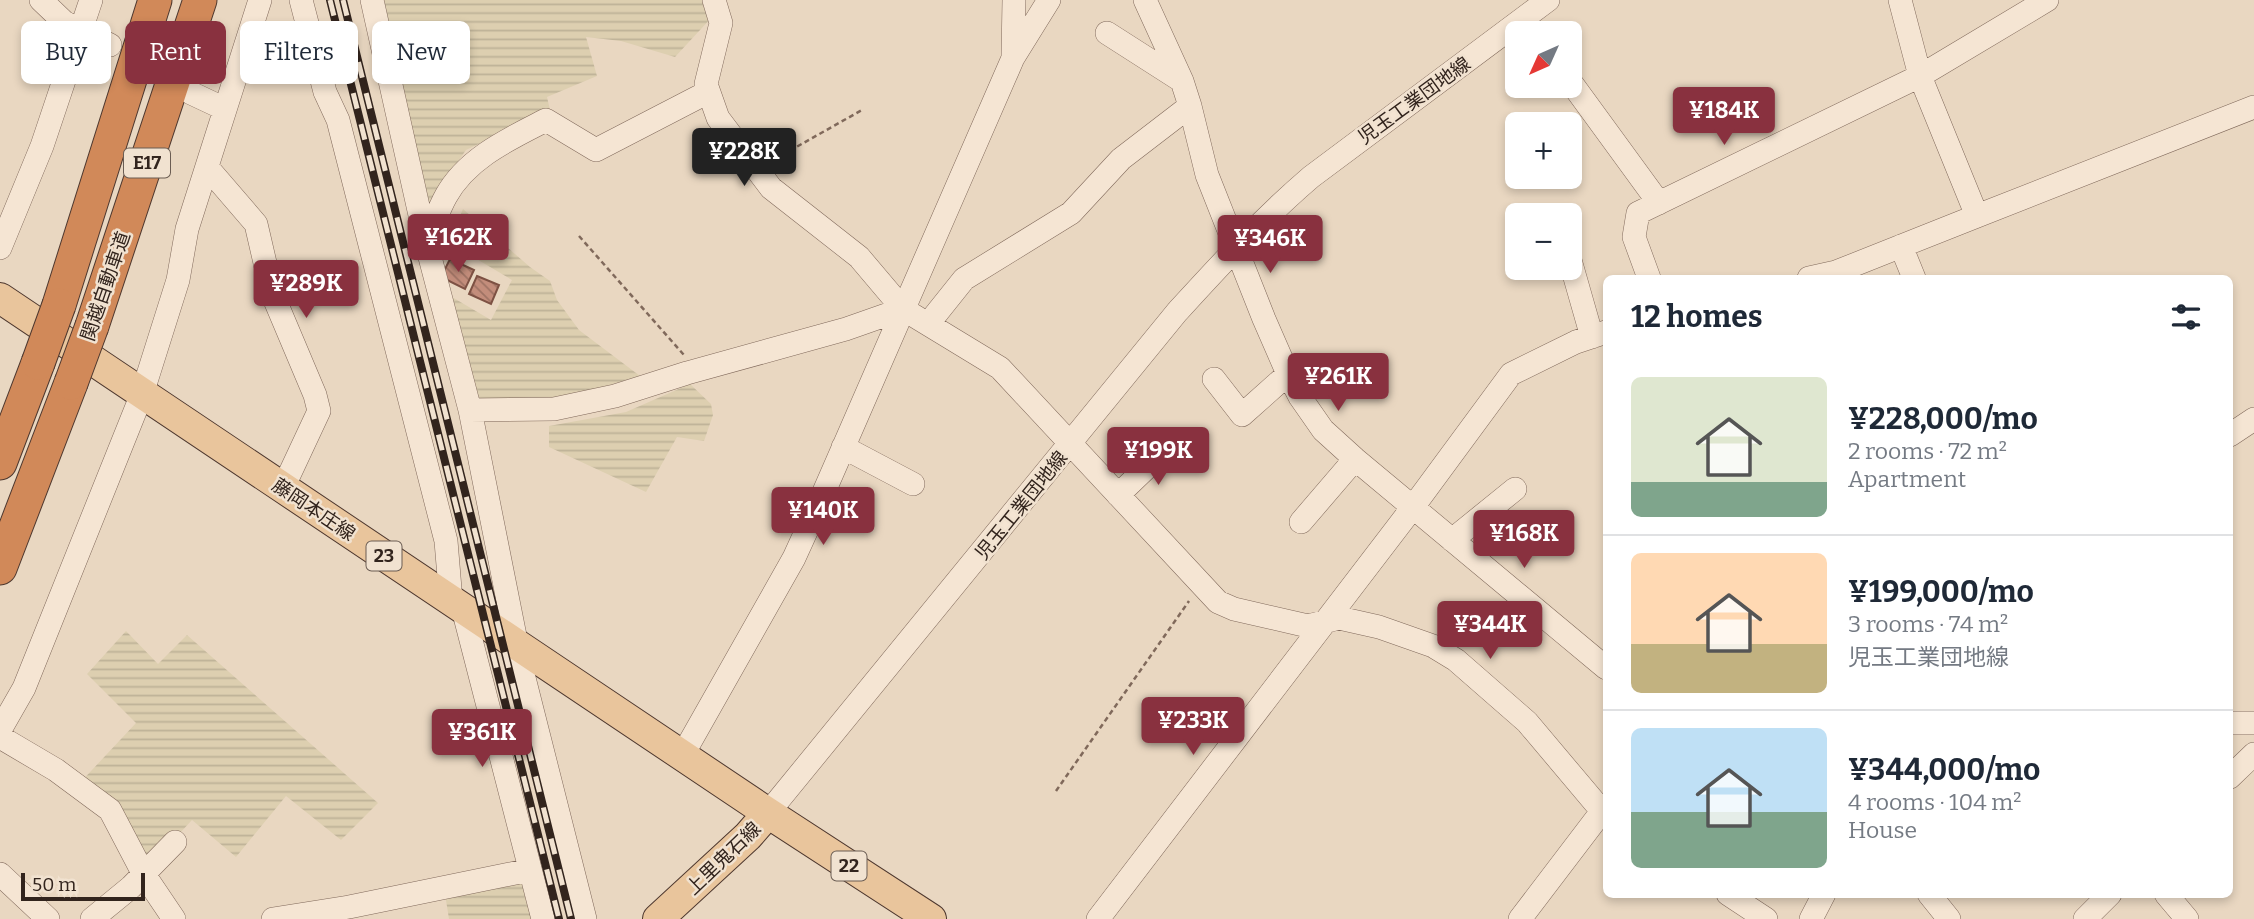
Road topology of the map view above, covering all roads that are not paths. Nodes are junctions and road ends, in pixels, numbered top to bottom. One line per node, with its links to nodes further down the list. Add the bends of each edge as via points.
1 (41, 0): 15 (street)
2 (91, 0): 16 (street)
3 (155, 0): 55 (highway, 関越自動車道 / E17, bridge, via 59,306)
4 (200, 0): 63 (highway, 関越自動車道 / E17, bridge, via 92,326)
5 (260, 0): 29 (street)
6 (301, 0): 64 (street, via 325,92 338,120 446,541)
7 (372, 0): 33 (street)
8 (713, 0): 24 (street, via 721,23)
9 (1014, 0): 20 (street)
10 (1049, 0): 20 (street)
11 (1144, 0): 22 (street)
12 (1548, 0): 17 (street, 児玉工業団地線)
13 (1900, 0): 21 (street)
14 (2047, 0): 21 (street)
15 (63, 21)
16 (85, 21)
17 (1533, 21)
18 (1107, 33): 22 (street)
19 (1505, 43): 36 (street, 児玉工業団地線, via 1311,177)
20 (1013, 58): 42 (street)
21 (1920, 76): 31 (street); 32 (street)
22 (1182, 81): 27 (street)
23 (64, 84): 35 (street)
24 (708, 92): 33 (street, via 596,150 546,120 502,142 464,170 446,196); 42 (street, via 718,118 771,188 859,257)
25 (191, 93): 29 (street)
26 (1582, 98): 31 (street)
27 (1190, 106): 36 (street, via 1207,175); 43 (street, via 1121,159 1071,213 964,279)
28 (2254, 107): 32 (street)
29 (225, 109): 30 (street)
30 (206, 167): 47 (street, via 187,229 178,280); 57 (street, via 256,224 272,293 319,411)
31 (1658, 203): 37 (street, via 1638,213 1634,237)
32 (1977, 216): 34 (street)
33 (426, 242): 48 (street)
34 (1902, 246): 38 (street); 39 (street)
35 (0, 248)
36 (1235, 248): 45 (street); 51 (street, 児玉工業団地線)
37 (1648, 275)
38 (1823, 275)
39 (1912, 275)
40 (1578, 280): 44 (street)
41 (0, 298): 47 (main road, 藤岡本庄線 / 23)
42 (903, 309): 43 (street); 48 (street, via 846,330 615,396 554,409); 52 (street)
43 (928, 324): 51 (street, via 1000,368)
44 (1599, 335): 60 (street, via 1511,374)
45 (1288, 374): 46 (street, via 1242,415); 54 (street, via 1323,430)
46 (1214, 379)
47 (142, 394): 57 (main road, 藤岡本庄線 / 23); 70 (street, via 35,662)
48 (470, 411): 66 (street)
49 (2254, 419): 50 (street)
50 (2233, 433)
51 (1071, 444): 59 (street); 77 (street, 児玉工業団地線)
52 (843, 447): 56 (street); 73 (street, via 794,558)
53 (1168, 447): 59 (street)
54 (1355, 459): 60 (street); 61 (street)
55 (0, 464)
56 (913, 484)
57 (283, 488): 64 (main road, 藤岡本庄線 / 23)
58 (1515, 489): 62 (street)
59 (1118, 495): 65 (street, via 1218,602 1308,626)
60 (1413, 507): 62 (street); 65 (street)
61 (1301, 522)
62 (1452, 540): 67 (street)
63 (0, 568)
64 (457, 605): 66 (main road, 藤岡本庄線 / 23); 79 (street)
65 (1324, 622): 75 (street, via 1339,618 1379,627 1433,646 1456,660 1527,722); 96 (street)
66 (518, 646): 73 (main road, 藤岡本庄線 / 23); 93 (street)
67 (1603, 666)
68 (2233, 723): 69 (street)
69 (2254, 723)
70 (0, 730)
71 (0, 737): 80 (street, via 110,810)
72 (2254, 754): 74 (street)
73 (682, 755): 77 (main road, 藤岡本庄線 / 23)
74 (2233, 774)
75 (1603, 807)
76 (1603, 809): 97 (street)
77 (768, 813): 94 (main road, 上里鬼石線); 95 (main road, 上里鬼石線 / 22)
78 (175, 842): 80 (street)
79 (530, 870): 87 (street); 92 (street)
80 (143, 873): 89 (street); 90 (street)
81 (0, 874): 88 (street)
82 (1734, 898): 98 (street)
83 (1822, 898): 99 (street)
84 (1932, 898): 100 (street)
85 (2106, 898): 101 (street)
86 (2169, 898): 102 (street)
87 (320, 915): 91 (street)
88 (48, 919)
89 (92, 919)
90 (174, 919)
91 (273, 919)
92 (542, 919)
93 (585, 919)
94 (658, 919)
95 (931, 919)
96 (1098, 919)
97 (1520, 919)
98 (1766, 919)
99 (1811, 919)
100 (1949, 919)
101 (2085, 919)
102 (2187, 919)

